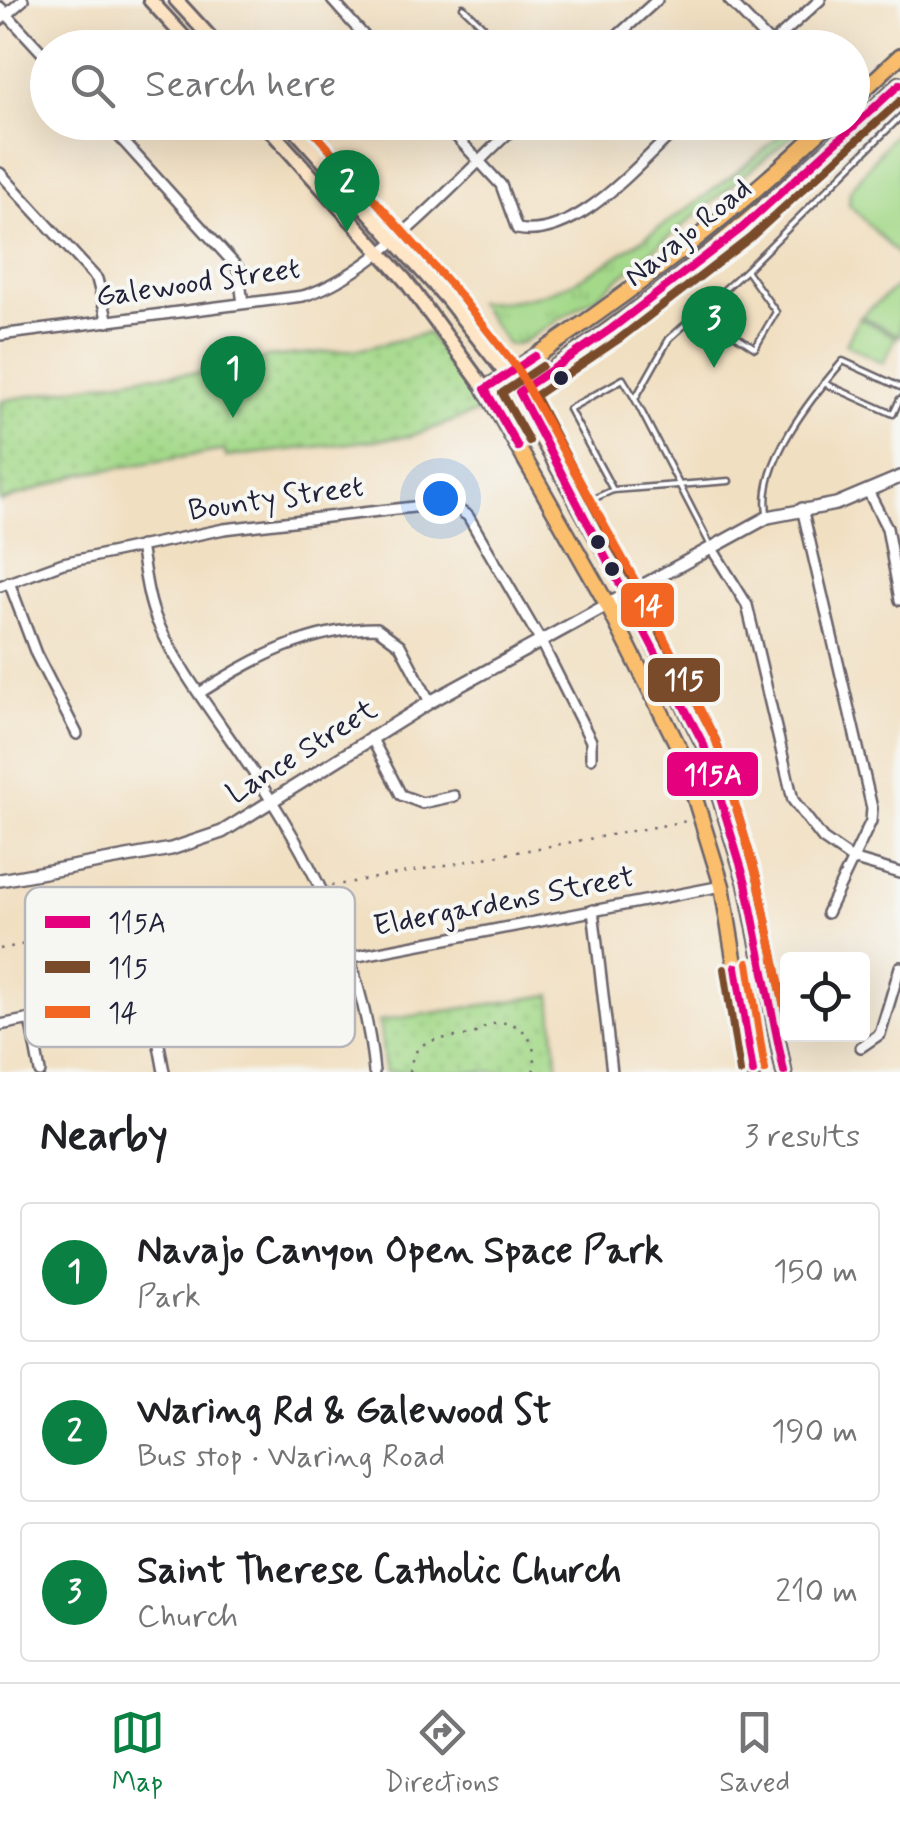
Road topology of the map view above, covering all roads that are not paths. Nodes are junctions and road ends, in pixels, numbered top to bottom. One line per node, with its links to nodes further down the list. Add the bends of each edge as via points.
1 (23, 0): 9 (street)
2 (150, 0): 10 (main road)
3 (176, 0): 11 (main road)
4 (332, 0): 12 (street)
5 (657, 0): 14 (street)
6 (729, 0): 15 (street)
7 (820, 0): 16 (street)
8 (463, 7): 13 (lane)
9 (2, 14): 17 (street)
10 (178, 30)
11 (204, 30)
12 (359, 30)
13 (483, 30)
14 (624, 30)
15 (755, 30)
16 (787, 30)
17 (30, 41)
18 (900, 56): 19 (main road)
19 (870, 84): 21 (main road)
20 (900, 84): 21 (main road, Navajo Road)
21 (885, 98): 22 (lane); 23 (main road, Navajo Road)
22 (900, 110)
23 (870, 112)
24 (900, 117): 37 (lane)
25 (122, 140): 38 (street, via 238,268)
26 (279, 140): 36 (main road)
27 (304, 140): 35 (main road)
28 (459, 140): 33 (street)
29 (500, 140): 33 (street, Galewood Street)
30 (664, 140): 33 (street, via 574,221 530,231 510,220 501,185)
31 (810, 140): 42 (main road, Navajo Road, via 730,212)
32 (839, 140): 46 (main road, Navajo Road, via 742,228 612,330)
33 (477, 161): 35 (street, Galewood Street)
34 (0, 173): 40 (street, via 97,279)
35 (394, 239): 36 (street, Galewood Street); 42 (main road)
36 (380, 250): 38 (street, Galewood Street, via 330,288); 45 (main road)
37 (746, 270): 39 (lane); 39 (lane, via 776,312 755,348)
38 (244, 303): 40 (street, Galewood Street)
39 (700, 312): 48 (lane, via 669,339)
40 (108, 322): 41 (street, Galewood Street)
41 (0, 335)
42 (508, 375): 45 (main road, Navajo Road); 46 (main road)
43 (824, 383): 44 (lane, via 843,361); 47 (lane, via 893,414); 57 (lane, via 804,406 764,491)
44 (900, 387)
45 (485, 389): 49 (main road)
46 (519, 392): 49 (main road, Navajo Road); 55 (main road)
47 (900, 399)
48 (635, 400): 52 (lane); 53 (lane, via 622,379 569,408)
49 (496, 406): 63 (main road)
50 (900, 477): 54 (street, Lance Street)
51 (728, 481): 52 (lane)
52 (680, 486): 53 (lane); 59 (lane)
53 (613, 490): 55 (lane)
54 (869, 493): 56 (street, Lance Street); 62 (street, via 887,528)
55 (580, 505): 61 (main road)
56 (802, 508): 57 (street, Lance Street); 72 (street, via 872,808)
57 (768, 516): 59 (street, Lance Street)
58 (140, 546): 60 (street, Bounty Street); 64 (street, Bounty Street, via 224,529 448,504 468,516); 65 (street, via 158,622)
59 (712, 547): 61 (street, Lance Street); 72 (street, via 747,605 793,800 823,839)
60 (4, 584): 67 (street)
61 (628, 592): 63 (street, Lance Street); 92 (main road, via 710,762 746,883)
62 (900, 600)
63 (608, 604): 64 (street, Lance Street); 75 (main road, via 680,750)
64 (540, 640): 66 (street, Lance Street); 69 (street, Bounty Street, via 591,741)
65 (201, 692): 66 (street, via 264,652 320,634 377,628 400,645); 71 (street)
66 (430, 702): 68 (street, Lance Street)
67 (76, 734)
68 (371, 737): 70 (street, via 402,795 422,803); 71 (street, Lance Street)
69 (591, 758)
70 (454, 796)
71 (272, 800): 74 (street, Lance Street, via 204,839); 76 (street)
72 (852, 858): 73 (street); 78 (street)
73 (900, 873)
74 (0, 880)
75 (722, 886): 77 (street, Eldergardens Street); 91 (main road)
76 (318, 887)
77 (593, 910): 79 (street, Eldergardens Street); 90 (street)
78 (827, 913)
79 (355, 956)
80 (900, 966): 86 (street, via 880,1034)
81 (355, 976): 89 (street)
82 (25, 1020): 83 (street, Eldergardens Street)
83 (0, 1025)
84 (35, 1047): 87 (street)
85 (159, 1047): 88 (street)
86 (862, 1047)
87 (40, 1072)
88 (164, 1072)
89 (374, 1072)
90 (612, 1072)
91 (754, 1072)
92 (784, 1072)

